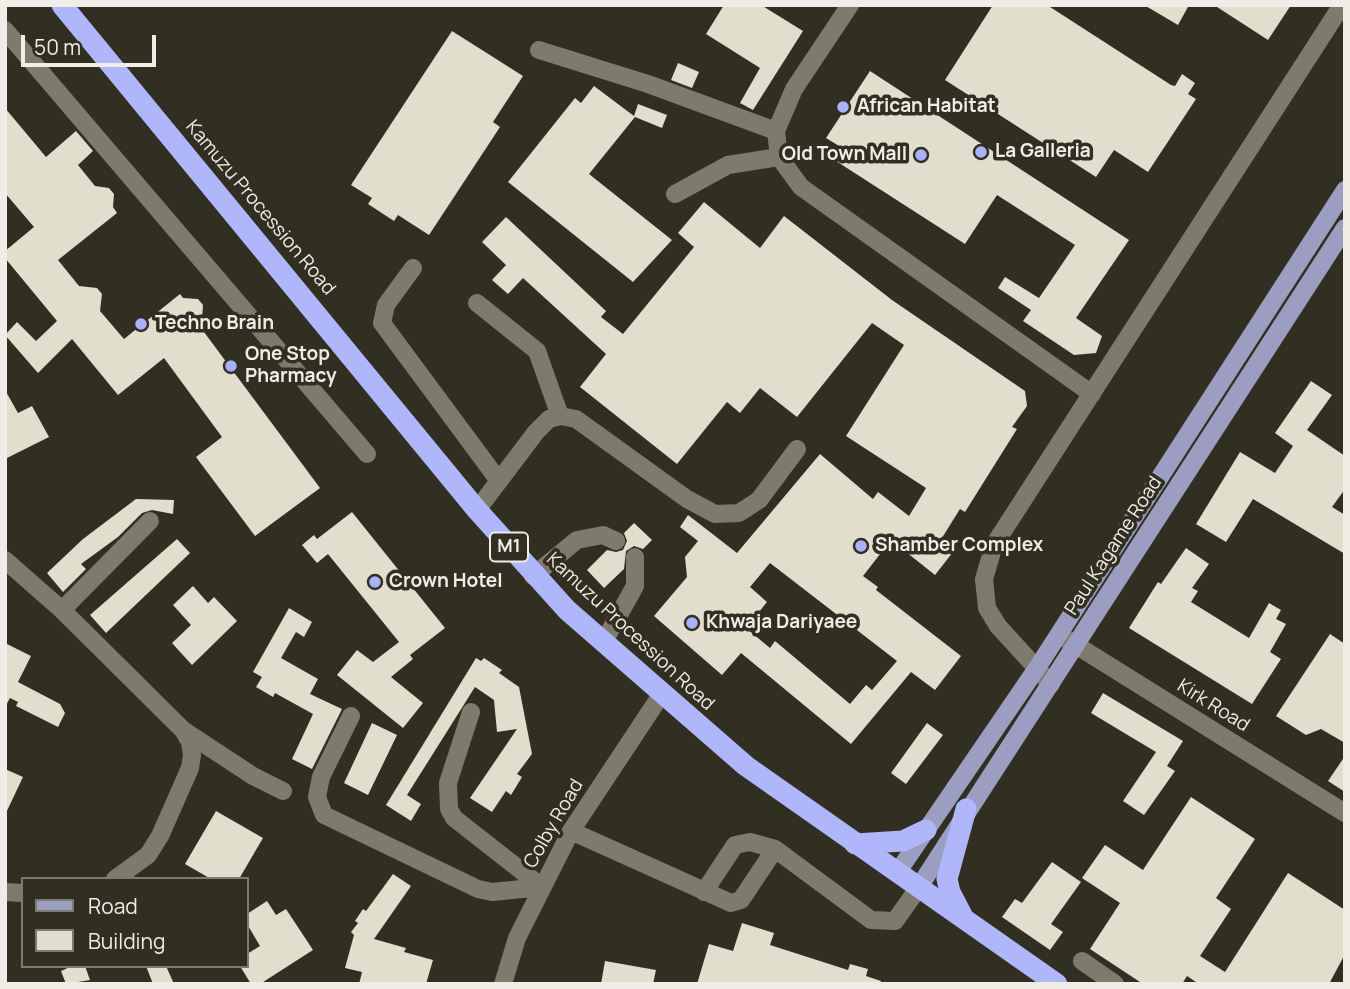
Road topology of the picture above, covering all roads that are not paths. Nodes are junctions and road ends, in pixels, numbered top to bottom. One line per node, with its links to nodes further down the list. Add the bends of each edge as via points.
1 (62, 5): 18 (highway, Kamuzu Procession Road / M1)
2 (850, 5): 6 (street, via 794,89)
3 (1342, 5): 13 (street)
4 (5, 30): 16 (street)
5 (539, 50): 6 (street)
6 (776, 131): 7 (street)
7 (779, 157): 8 (street, via 728,165); 13 (street, via 801,187)
8 (675, 194)
9 (1342, 202): 25 (main road)
10 (1345, 228): 27 (main road, Paul Kagame Road)
11 (413, 268): 17 (street, via 386,304 382,323)
12 (477, 303): 14 (street, via 537,351)
13 (1092, 394): 28 (street, via 1004,526 986,564 987,608)
14 (560, 416): 15 (street, via 576,419 715,514 739,513 759,500); 17 (street, via 536,432)
15 (797, 449)
16 (367, 454)
17 (499, 481): 18 (street)
18 (477, 510): 23 (highway, Kamuzu Procession Road / M1)
19 (150, 522): 24 (street)
20 (616, 541): 23 (street, via 603,535 577,540)
21 (635, 557): 26 (street, via 635,586)
22 (5, 560): 24 (street)
23 (533, 576): 26 (highway, Kamuzu Procession Road / M1)
24 (62, 610): 33 (street)
25 (1058, 634): 27 (street, Kirk Road); 28 (main road)
26 (603, 643): 30 (highway, Kamuzu Procession Road / M1)
27 (1076, 644): 29 (main road, Paul Kagame Road); 36 (street, Kirk Road)
28 (1037, 668): 29 (street); 37 (main road)
29 (1051, 684): 35 (main road, Paul Kagame Road)
30 (661, 695): 38 (street, Colby Road); 39 (highway, Kamuzu Procession Road / M1, via 746,766)
31 (471, 712): 43 (street, via 448,783 449,809 454,818)
32 (351, 716): 43 (street, via 321,777 317,797 324,815 478,889)
33 (183, 730): 34 (street); 42 (street, via 192,755 190,768 160,836 148,855)
34 (283, 791)
35 (966, 810): 44 (main road, Paul Kagame Road); 46 (highway, via 947,879)
36 (1345, 813)
37 (926, 830): 39 (highway, via 903,841); 41 (main road)
38 (570, 831): 43 (street, Colby Road); 45 (street)
39 (855, 844): 41 (highway, Kamuzu Procession Road / M1)
40 (775, 849): 44 (street, via 871,920 895,921); 45 (street, via 750,842 735,845); 45 (street, via 741,900 731,903)
41 (897, 873): 44 (highway, Kamuzu Procession Road / M1)
42 (118, 877)
43 (542, 887): 48 (street, Colby Road, via 517,937)
44 (919, 887): 46 (highway, Kamuzu Procession Road / M1)
45 (704, 892)
46 (965, 920): 49 (highway, Kamuzu Procession Road / M1)
47 (1082, 961): 50 (street)
48 (503, 984)
49 (1057, 984)
50 (1115, 984)

